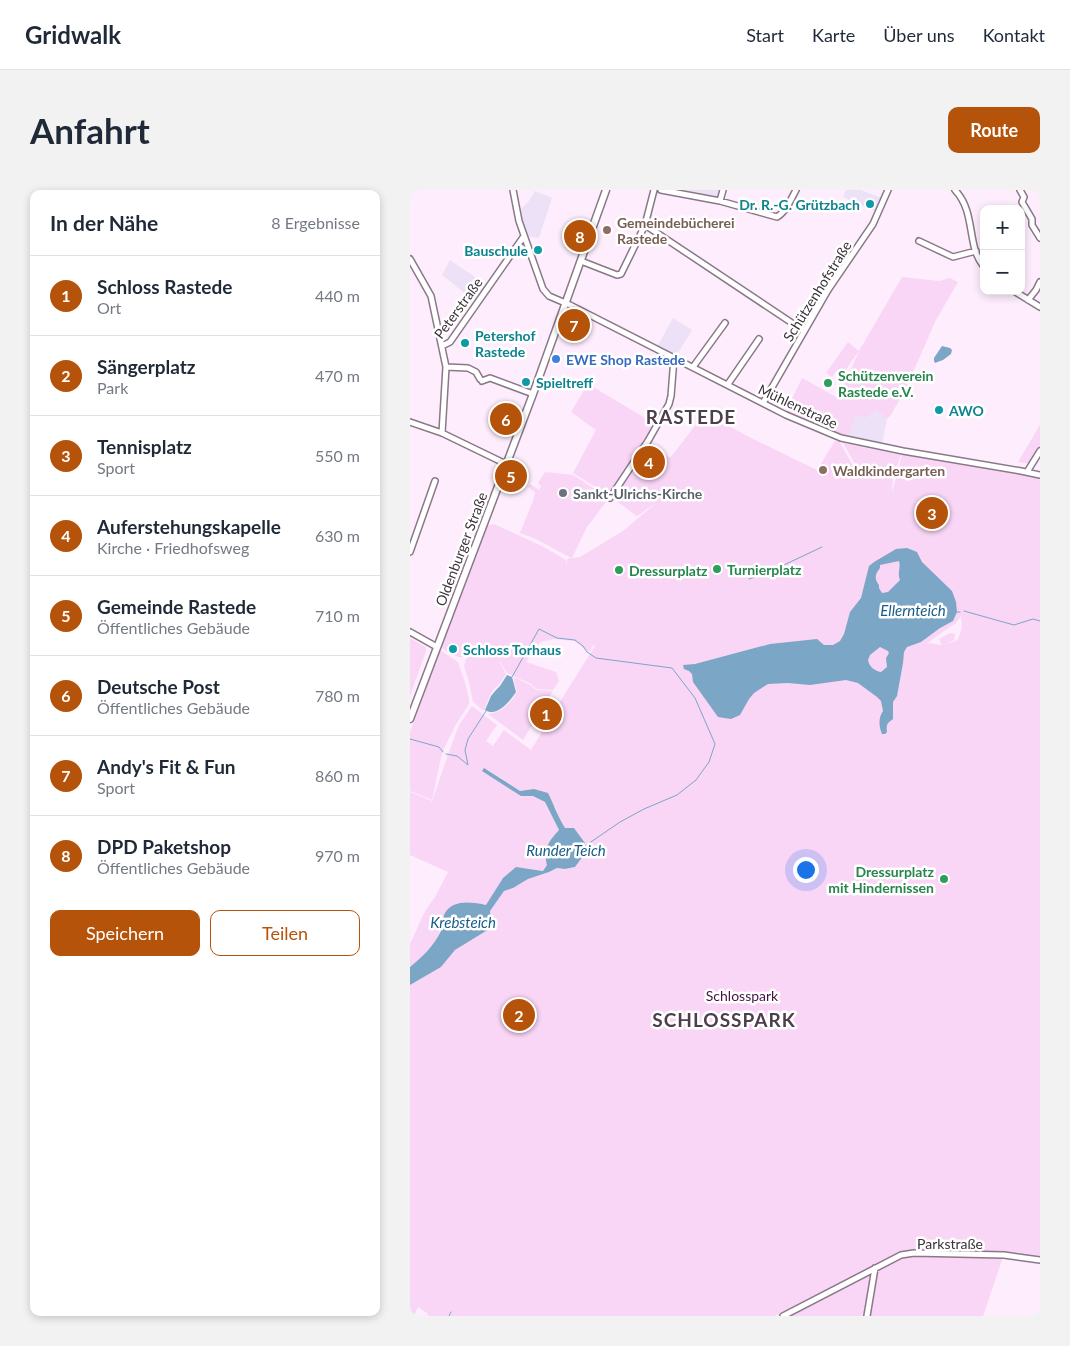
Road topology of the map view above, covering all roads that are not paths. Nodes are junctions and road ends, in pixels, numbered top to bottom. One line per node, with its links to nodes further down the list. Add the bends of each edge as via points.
1 (513, 190): 12 (street, Mühlenstraße)
2 (606, 190): 18 (street, Oldenburger Straße)
3 (654, 190): 11 (street)
4 (661, 190): 10 (street)
5 (723, 190): 10 (street)
6 (796, 190): 10 (street, via 777,217)
7 (888, 190): 25 (street, Schützenhofstraße, via 873,224)
8 (955, 190): 15 (street, via 968,212)
9 (1020, 190): 13 (street, via 1024,197 1022,202)
10 (720, 201)
11 (645, 225): 18 (street, via 621,274); 25 (street)
12 (524, 236): 22 (street, Mühlenstraße, via 543,289 549,296); 27 (street, Peterstraße, via 450,342)
13 (1040, 238)
14 (919, 241): 15 (street, via 953,257)
15 (976, 252): 17 (street)
16 (410, 259): 27 (street, via 431,296)
17 (980, 260)
18 (581, 261): 22 (street, Oldenburger Straße)
19 (1040, 282): 21 (street)
20 (1020, 295): 21 (street)
21 (1028, 300): 23 (street)
22 (566, 303): 28 (street, Mühlenstraße); 32 (street, Oldenburger Straße)
23 (1040, 307)
24 (725, 323): 30 (street)
25 (804, 331): 33 (street, Schützenhofstraße)
26 (758, 339): 31 (street)
27 (442, 346): 29 (street, Peterstraße)
28 (674, 358): 30 (street, Mühlenstraße); 41 (street, via 669,404)
29 (446, 367): 32 (street, via 468,368 481,380 490,378); 35 (street, Peterstraße)
30 (693, 367): 31 (street, Mühlenstraße)
31 (728, 384): 33 (street, Mühlenstraße)
32 (532, 394): 37 (street, Oldenburger Straße)
33 (763, 403): 38 (street, Mühlenstraße, via 841,438)
34 (410, 422): 35 (street)
35 (442, 433): 37 (street)
36 (1040, 451): 38 (street)
37 (506, 464): 44 (street, Oldenburger Straße)
38 (1027, 472): 39 (street, Mühlenstraße)
39 (1040, 475)
40 (435, 480): 42 (street)
41 (610, 498)
42 (410, 552)
43 (410, 632): 44 (street)
44 (437, 647): 45 (street, Oldenburger Straße)
45 (410, 719)
46 (1040, 1260): 47 (street, Parkstraße, via 1004,1254 914,1254 901,1255)
47 (876, 1268): 48 (street, Parkstraße); 49 (street)
48 (783, 1316)
49 (867, 1316)

